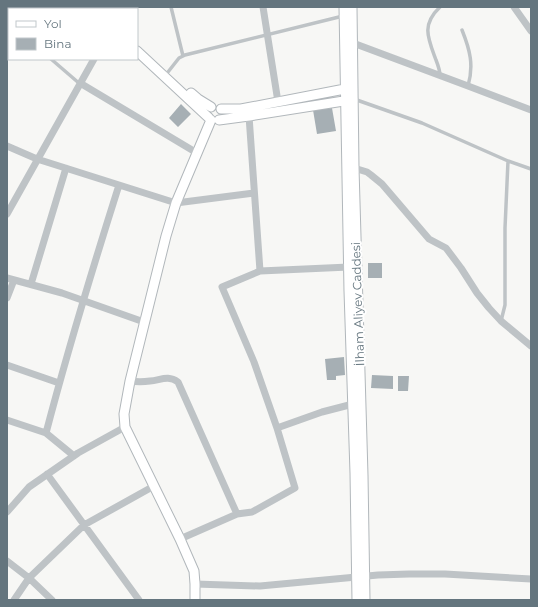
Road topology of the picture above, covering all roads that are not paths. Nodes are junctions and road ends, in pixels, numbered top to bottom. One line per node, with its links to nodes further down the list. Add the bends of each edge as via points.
1 (171, 7): 13 (lane)
2 (263, 7): 9 (street)
3 (352, 7): 10 (main road, İlham Aliyev Caddesi)
4 (440, 7): 17 (lane, via 432,16 428,30)
5 (514, 7): 8 (street)
6 (344, 12): 9 (lane); 20 (main road, İlham Aliyev Caddesi)
7 (462, 30): 19 (lane, via 470,51)
8 (531, 31)
9 (267, 35): 13 (lane); 22 (street)
10 (353, 43): 17 (street); 20 (main road, İlham Aliyev Caddesi)
11 (138, 45): 16 (main road)
12 (138, 52): 27 (main road)
13 (183, 56): 16 (lane, via 178,58)
14 (51, 60): 18 (lane)
15 (93, 60): 18 (street)
16 (168, 72): 23 (main road, via 198,99)
17 (440, 76): 19 (street)
18 (80, 83): 29 (street); 30 (street)
19 (468, 86): 25 (street)
20 (349, 88): 21 (main road, İlham Aliyev Caddesi); 22 (main road)
21 (350, 100): 26 (main road); 31 (lane, via 422,124); 33 (main road, İlham Aliyev Caddesi); 39 (main road, İlham Aliyev Caddesi)
22 (278, 102): 24 (main road, via 241,109)
23 (211, 107): 24 (main road); 27 (main road, via 208,114)
24 (221, 108): 27 (main road, via 223,115)
25 (531, 110)
26 (249, 116): 27 (main road); 36 (street)
27 (213, 120): 29 (main road)
28 (7, 146): 30 (street)
29 (197, 153): 37 (main road)
30 (37, 159): 32 (street); 38 (street)
31 (508, 161): 34 (lane); 45 (lane, via 504,305)
32 (66, 168): 35 (street); 42 (street)
33 (354, 168): 45 (street, via 371,174 429,239 446,248); 64 (main road, İlham Aliyev Caddesi, via 363,475)
34 (531, 169)
35 (119, 184): 37 (street); 44 (street)
36 (254, 193): 37 (street); 40 (street)
37 (176, 202): 46 (main road)
38 (7, 214)
39 (349, 267): 40 (street); 51 (main road, İlham Aliyev Caddesi)
40 (260, 271): 54 (street, via 222,287 254,362)
41 (10, 278): 42 (street); 43 (street)
42 (31, 284): 44 (street)
43 (7, 298)
44 (83, 300): 46 (street); 50 (street)
45 (500, 321): 47 (street)
46 (144, 322): 49 (main road)
47 (531, 346)
48 (7, 365): 50 (street)
49 (130, 381): 53 (main road); 60 (street, via 169,378 178,382)
50 (59, 383): 55 (street)
51 (352, 404): 54 (street); 64 (main road, İlham Aliyev Caddesi)
52 (7, 420): 55 (street)
53 (124, 427): 56 (street); 58 (main road)
54 (277, 428): 60 (street, via 295,488 252,512)
55 (46, 433): 56 (street)
56 (74, 456): 57 (street)
57 (47, 474): 59 (street, via 28,487); 61 (street)
58 (154, 486): 61 (street); 62 (main road)
59 (7, 512)
60 (237, 514): 62 (street)
61 (84, 525): 65 (street); 70 (street)
62 (180, 539): 67 (main road, via 194,571)
63 (7, 561): 65 (street)
64 (361, 577): 66 (street, via 427,574); 67 (street, via 260,586); 72 (main road, İlham Aliyev Caddesi); 73 (main road, İlham Aliyev Caddesi)
65 (29, 578): 68 (street); 69 (street)
66 (531, 579)
67 (195, 584): 71 (main road)
68 (14, 600)
69 (52, 600)
70 (139, 600)
71 (195, 600)
72 (357, 600)
73 (365, 600)

